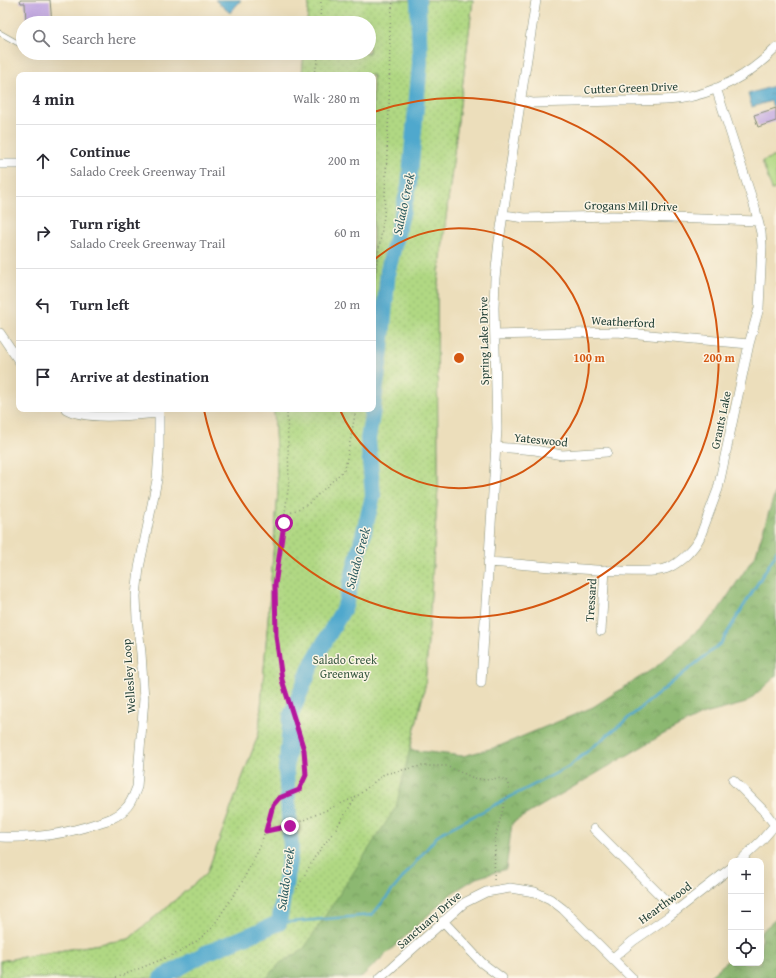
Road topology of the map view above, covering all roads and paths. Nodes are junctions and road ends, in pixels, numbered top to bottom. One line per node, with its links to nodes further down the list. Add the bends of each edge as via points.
1 (321, 0): 4 (path)
2 (392, 0): 16 (path, via 384,216)
3 (536, 0): 11 (street, Spring Lake Drive)
4 (320, 16)
5 (0, 32): 6 (lane)
6 (16, 42)
7 (776, 48): 10 (street, Cutter Green Drive, via 751,69)
8 (318, 60): 9 (path)
9 (314, 72)
10 (716, 88): 11 (street, Cutter Green Drive, via 677,99 533,103); 15 (street, Grants Lake)
11 (521, 100): 14 (street, Spring Lake Drive)
12 (0, 164): 13 (street)
13 (16, 164)
14 (504, 216): 15 (street, Grogans Mill Drive, via 613,216); 18 (street, Spring Lake Drive, via 495,278)
15 (758, 221): 19 (street, Grants Lake, via 762,246 759,308)
16 (376, 268)
17 (0, 333): 20 (street)
18 (495, 335): 19 (street, Weatherford, via 616,332); 26 (street, Spring Lake Drive)
19 (749, 344): 30 (street, Grants Lake, via 718,489 696,543 678,562 668,568 654,571)
20 (16, 357)
21 (74, 412): 22 (street, via 103,416)
22 (148, 412)
23 (159, 412): 38 (street, Wellesley Loop, via 157,480 139,568 136,596 144,699 137,787 126,809 114,817 70,832 28,838)
24 (287, 412): 28 (path, via 289,483)
25 (355, 412): 28 (path, via 345,469 308,504)
26 (496, 447): 27 (street, Yateswood, via 562,455); 29 (street, Spring Lake Drive)
27 (607, 452)
28 (284, 516): 37 (path, via 275,585 276,636 288,704 304,750 306,775 299,790 279,798 273,805)
29 (488, 562): 30 (street, Grants Lake); 32 (street, Spring Lake Drive)
30 (605, 570): 31 (street, Tressard)
31 (601, 631)
32 (481, 683)
33 (733, 780): 35 (street)
34 (356, 797): 37 (path, via 290,826); 41 (path, via 314,858); 42 (path, via 384,774 421,766 446,766 474,778 506,780 509,787 495,839)
35 (775, 825): 39 (street)
36 (594, 829): 43 (street)
37 (266, 831): 47 (path, via 241,884 212,928 180,952)
38 (0, 838)
39 (743, 858)
40 (728, 870): 43 (street, Hearthwood)
41 (297, 889)
42 (494, 890): 44 (street, Sanctuary Drive, via 464,903); 45 (street, Sanctuary Drive, via 523,889 550,899)
43 (676, 911): 45 (street, Hearthwood)
44 (443, 921): 46 (street, via 482,963); 48 (street, Sanctuary Drive)
45 (613, 958): 49 (street, Sanctuary Drive)
46 (500, 977)
47 (116, 978)
48 (380, 978)
49 (632, 978)

